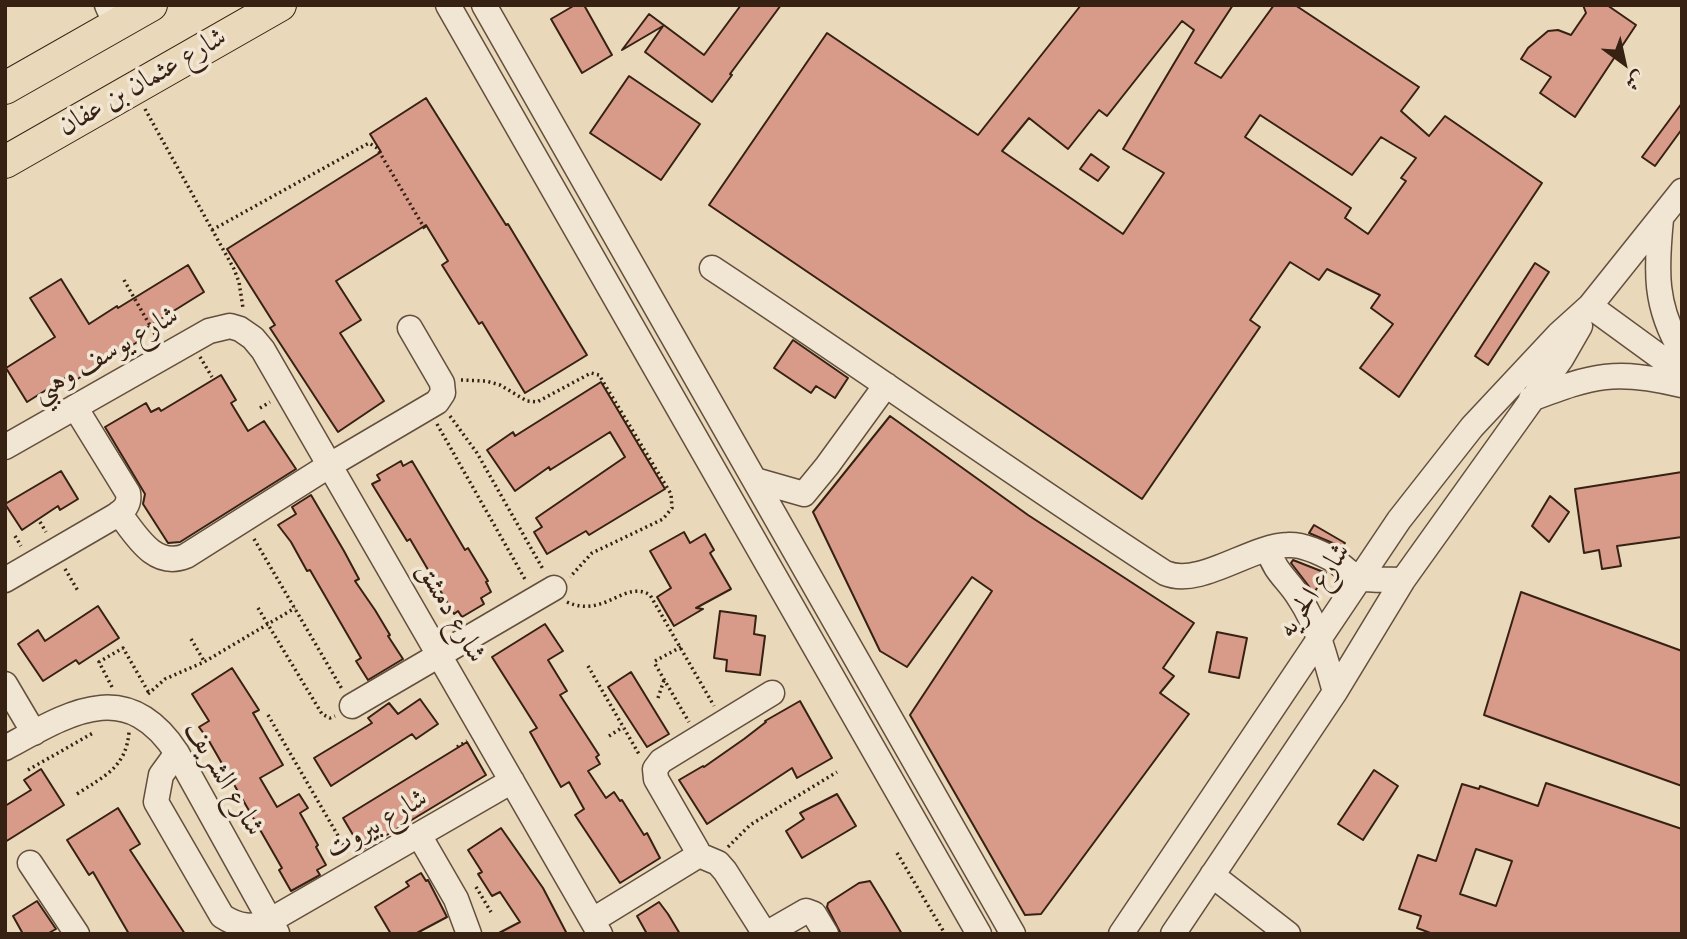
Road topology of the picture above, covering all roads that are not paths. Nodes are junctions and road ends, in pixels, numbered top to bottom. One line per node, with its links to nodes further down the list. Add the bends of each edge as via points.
1 (151, 5): 5 (main road)
2 (280, 5): 9 (main road, شارع عثمان بن عفان)
3 (448, 5): 8 (street)
4 (484, 5): 7 (street)
5 (111, 15): 6 (main road)
6 (5, 88)
7 (548, 117): 8 (street); 10 (street)
8 (521, 134): 12 (street)
9 (5, 162)
10 (586, 184): 12 (street); 26 (street)
11 (1682, 191): 13 (street, شارع الحريه)
12 (558, 198): 41 (street)
13 (1661, 219): 15 (street, شارع الحريه); 18 (street, via 1657,286 1668,327)
14 (712, 268): 20 (street)
15 (1590, 306): 19 (street); 22 (street, شارع الحريه, via 1571,343); 29 (street, شارع الحريه, via 1472,426)
16 (410, 328): 25 (street, via 435,397)
17 (240, 329): 23 (street, شارع يوسف وهبي, via 209,331); 25 (street, شارع دمشق, via 259,344)
18 (1682, 352)
19 (1682, 373)
20 (886, 385): 26 (street, via 804,494); 28 (street, via 1165,573 1177,578 1193,575)
21 (1682, 385): 22 (street, via 1609,375)
22 (1531, 399): 31 (street, شارع الحريه)
23 (75, 407): 24 (street, شارع يوسف وهبي); 27 (street, via 128,493 126,506)
24 (5, 447)
25 (330, 465): 27 (street, via 175,560 154,554); 34 (street, شارع دمشق)
26 (755, 480): 39 (street)
27 (119, 513): 30 (street)
28 (1268, 549): 29 (street, via 1307,548); 33 (street)
29 (1358, 578): 31 (street); 33 (street, شارع الحريه)
30 (5, 580)
31 (1403, 580): 36 (street, شارع الحريه)
32 (545, 593): 34 (street)
33 (1319, 638): 36 (street); 59 (street, شارع الحريه)
34 (439, 654): 38 (street); 44 (street, شارع دمشق)
35 (5, 684): 40 (street)
36 (1335, 692): 50 (street, شارع الحريه)
37 (772, 693): 48 (street, via 655,769 656,779 697,850)
38 (352, 706)
39 (898, 732): 41 (street); 45 (street)
40 (34, 733): 42 (street); 43 (street, شارع الشريف, via 83,709 101,707 133,712 153,724)
41 (872, 747): 46 (street)
42 (5, 748)
43 (177, 752): 51 (street, شارع الشريف); 51 (street, via 161,775 156,803 222,916 246,927)
44 (512, 781): 47 (street, شارع بيروت); 52 (street, شارع دمشق)
45 (934, 795): 46 (street); 58 (street)
46 (908, 810): 57 (street)
47 (419, 835): 51 (street, شارع بيروت); 54 (street, via 456,899)
48 (707, 859): 52 (street); 55 (street, via 730,878)
49 (30, 863): 53 (street)
50 (1212, 875): 60 (street, شارع الحريه); 61 (street)
51 (274, 927)
52 (596, 927)
53 (73, 932)
54 (469, 934)
55 (765, 934): 56 (street, via 806,911 814,914)
56 (826, 934)
57 (979, 934)
58 (1013, 934)
59 (1121, 934)
60 (1173, 934)
61 (1288, 934)

